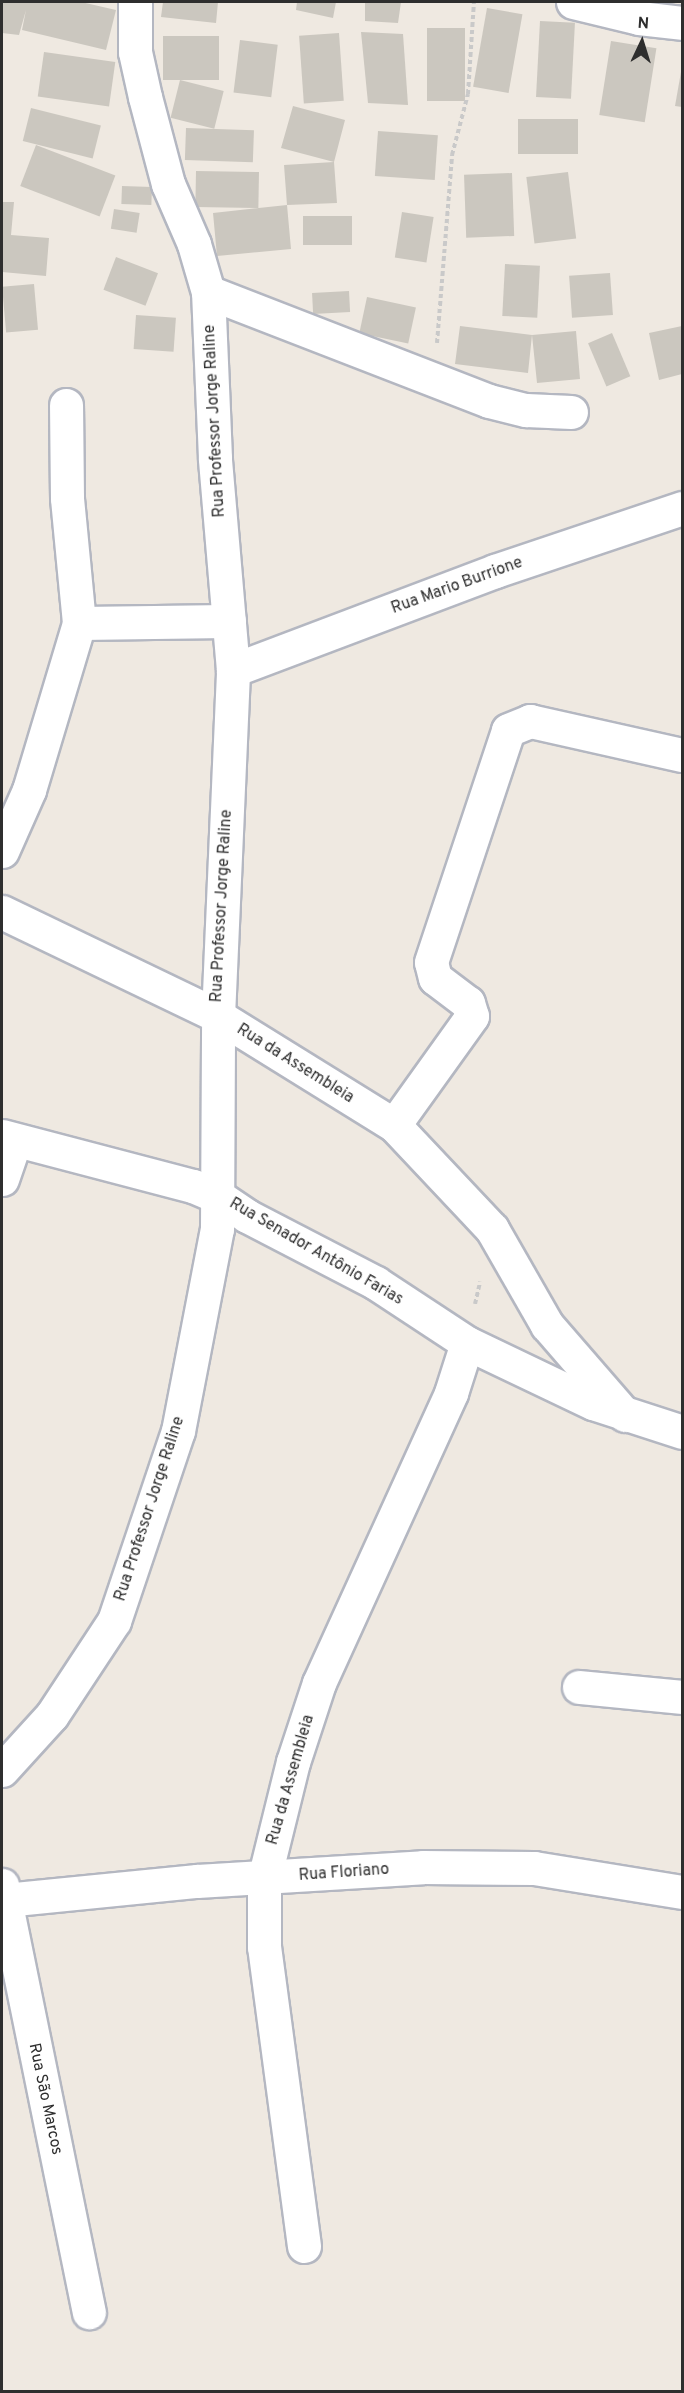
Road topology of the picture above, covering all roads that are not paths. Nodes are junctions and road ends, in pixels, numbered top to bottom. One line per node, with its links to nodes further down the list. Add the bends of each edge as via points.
1 (135, 2): 4 (street, Rua Professor Jorge Raline, via 135,52 145,97 168,184 194,244)
2 (573, 2): 3 (street, via 639,18)
3 (682, 22)
4 (208, 292): 6 (street, via 433,381 526,410); 8 (street, Rua Professor Jorge Raline, via 215,458)
5 (66, 405): 9 (street, via 68,498)
6 (571, 412)
7 (682, 508): 10 (street, Rua Mario Burrione, via 495,571)
8 (229, 621): 9 (street); 10 (street, Rua Professor Jorge Raline)
9 (79, 623): 12 (street, via 29,789)
10 (233, 670): 14 (street, Rua Professor Jorge Raline)
11 (682, 755): 15 (street, via 530,722 508,730 431,962 435,978 468,1003 472,1016)
12 (2, 851)
13 (2, 912): 14 (street, Rua da Assembleia)
14 (218, 1016): 15 (street, Rua da Assembleia); 18 (street, Rua Professor Jorge Raline)
15 (394, 1125): 20 (street, Rua da Assembleia, via 492,1229 547,1325)
16 (8, 1138): 17 (street); 18 (street, Rua Senador Antônio Farias, via 183,1183)
17 (2, 1179)
18 (219, 1197): 19 (street, Rua Senador Antônio Farias, via 247,1216 375,1283); 24 (street, Rua Professor Jorge Raline, via 211,1265 178,1431 117,1612 86,1669)
19 (467, 1343): 20 (street, Rua Senador Antônio Farias); 25 (street, Rua da Assembleia, via 451,1393 319,1683 293,1762)
20 (625, 1415): 21 (street, Rua Senador Antônio Farias)
21 (682, 1432)
22 (579, 1687): 23 (street)
23 (682, 1698)
24 (2, 1770)
25 (264, 1879): 26 (street, Rua Floriano, via 423,1867 534,1868); 27 (street, Rua Floriano); 28 (street, Rua da Assembleia, via 264,1947)
26 (682, 1892)
27 (3, 1893): 29 (street, Rua São Marcos)
28 (304, 2246)
29 (89, 2312)

